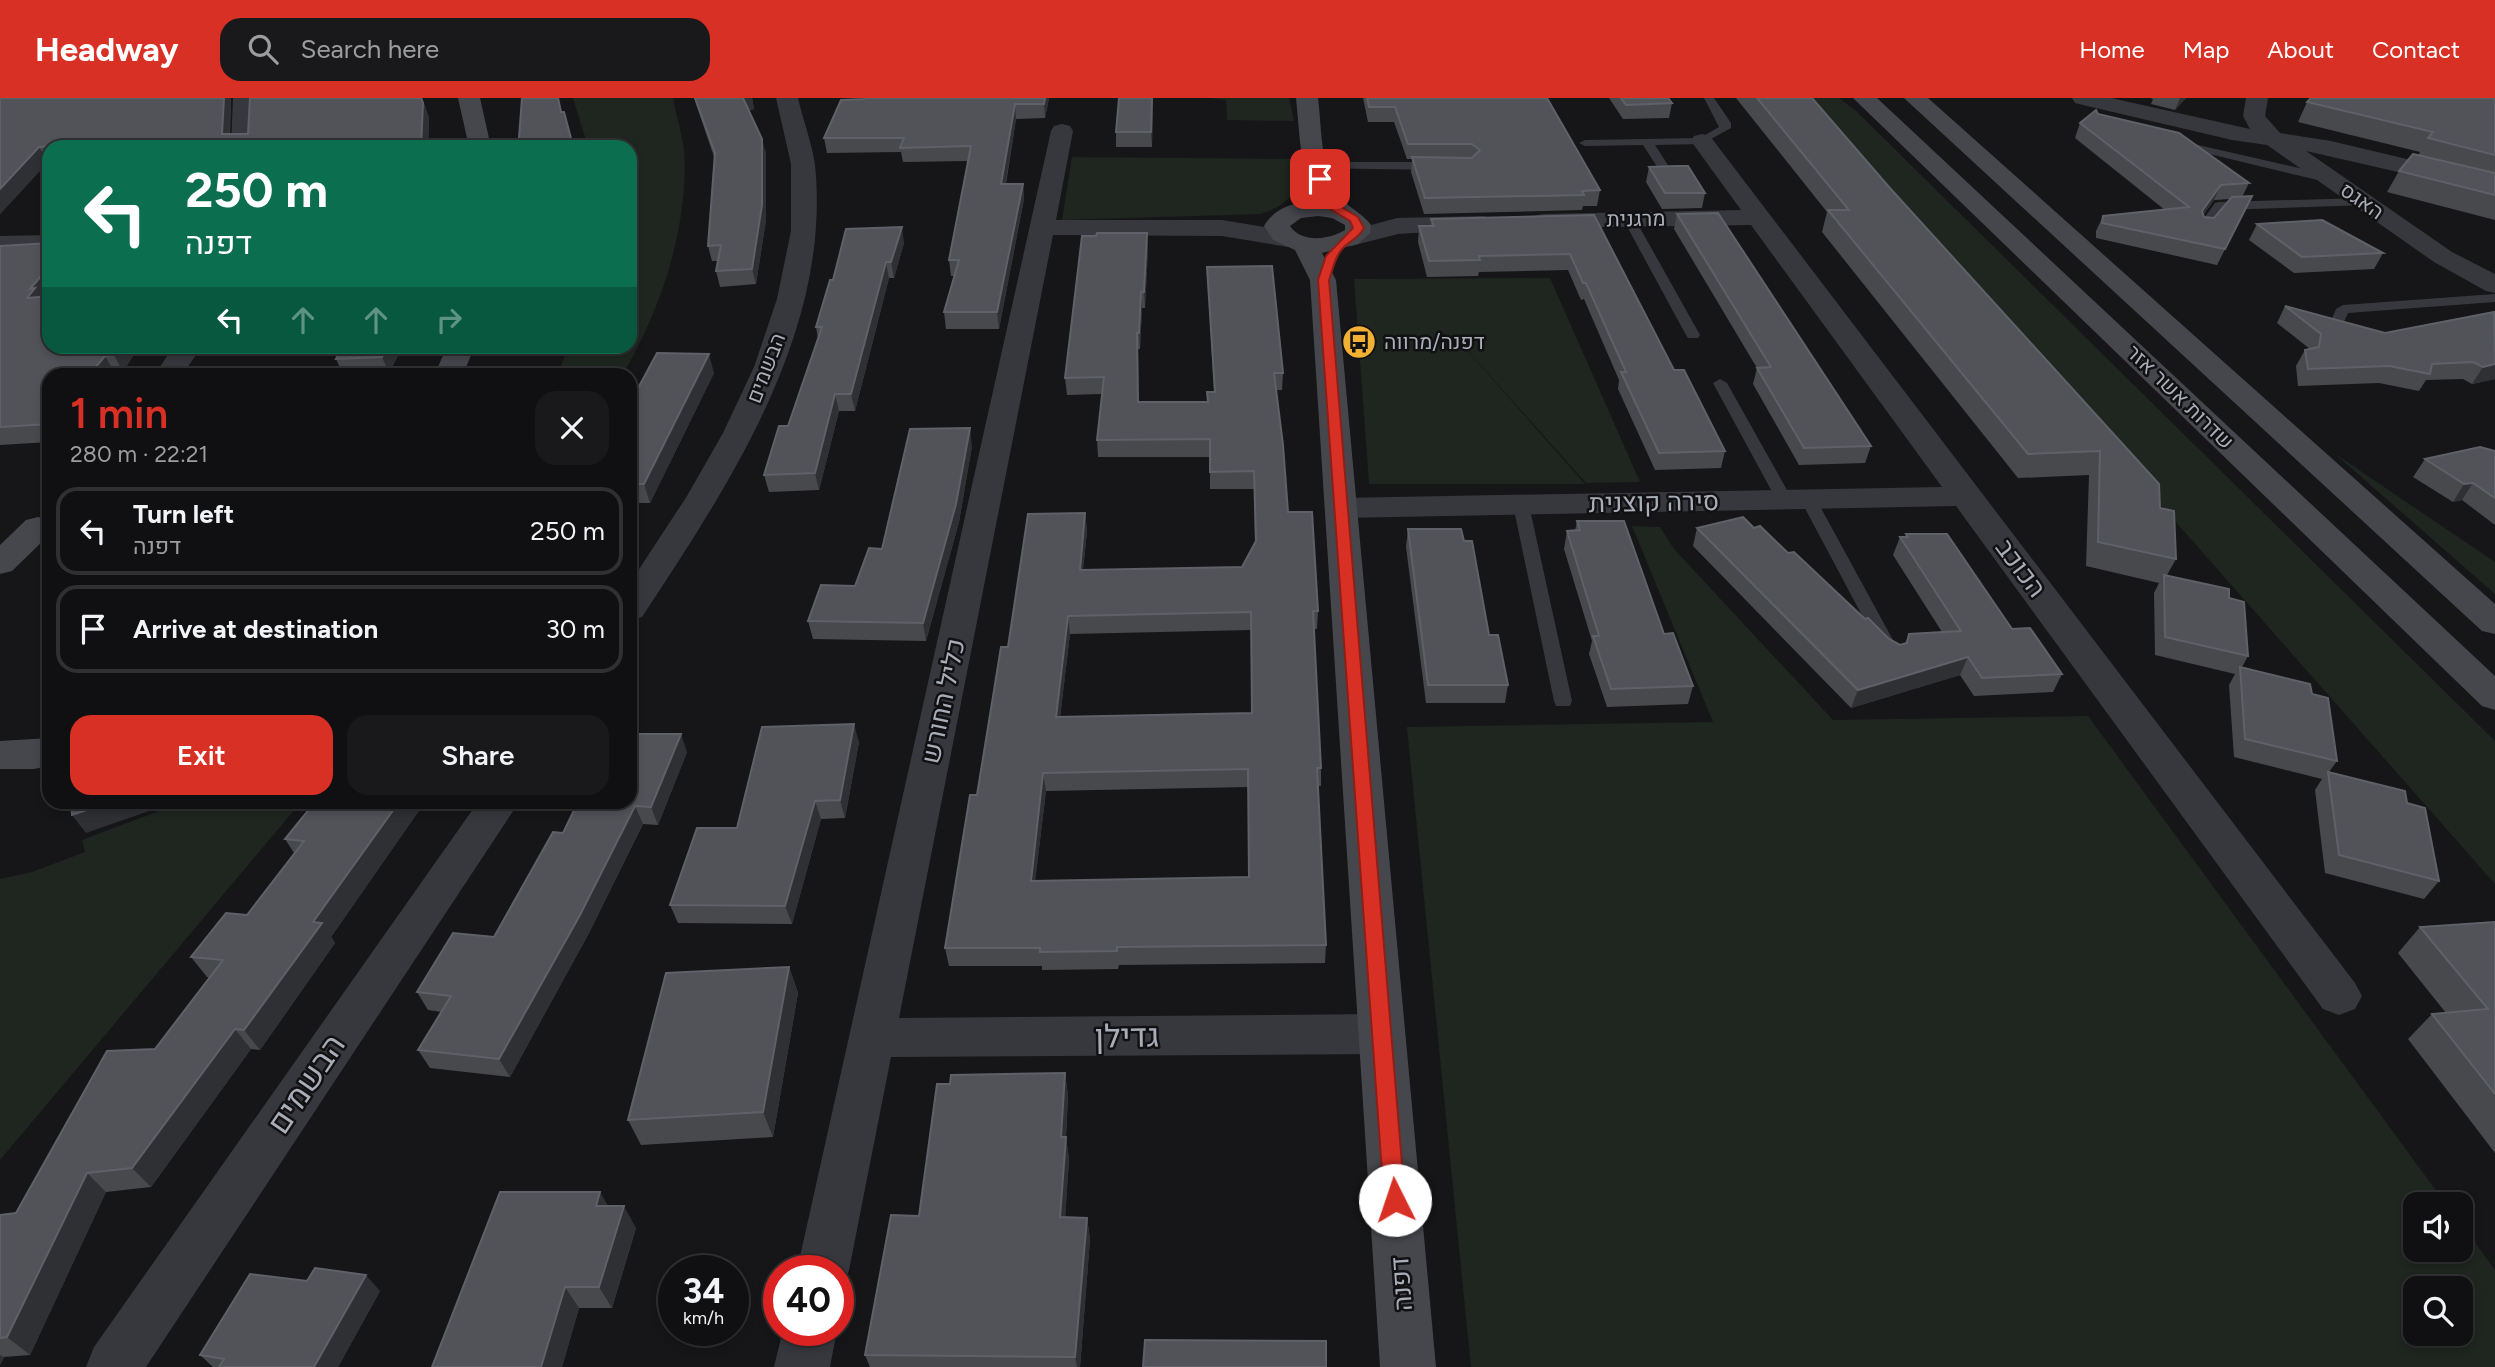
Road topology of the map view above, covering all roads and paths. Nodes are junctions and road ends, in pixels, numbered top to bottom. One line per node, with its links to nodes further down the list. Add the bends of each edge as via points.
1 (244, 98): 12 (street)
2 (469, 98): 13 (street)
3 (787, 98): 46 (street, הבשמים, via 802,155 803,203 796,272 777,345 722,466)
4 (1307, 98): 19 (street)
5 (1709, 98): 15 (lane, via 1725,128)
6 (1864, 98): 49 (street, שדרות אשר אזר)
7 (1915, 98): 47 (street, שדרות אשר אזר)
8 (2083, 98): 14 (street)
9 (2257, 98): 14 (street, האגס, via 2255,120)
10 (1062, 131): 27 (street, כליל החורש)
11 (2162, 139): 21 (lane)
12 (242, 140)
13 (478, 140)
14 (2274, 140): 21 (street, האגס); 22 (street, via 2331,148)
15 (1702, 141): 16 (lane); 24 (street, הכוכב)
16 (1647, 142): 17 (lane); 20 (lane)
17 (1585, 143)
18 (1456, 166): 19 (lane)
19 (1317, 169): 26 (street, via 1326,195); 28 (street, via 1312,193)
20 (1669, 176)
21 (2330, 179): 23 (street, האגס)
22 (2495, 187)
23 (2364, 202): 29 (lane, via 2219,206); 33 (street, האגס, via 2443,257)
24 (1758, 217): 25 (street, מרגנית); 38 (street, הכוכב)
25 (1629, 219): 26 (street, מרגנית, via 1381,229); 36 (lane)
26 (1346, 226): 28 (street, via 1318,209); 28 (street, via 1330,245); 32 (street, דפנה)
27 (1042, 228): 28 (street); 56 (street, כליל החורש)
28 (1292, 228): 32 (street, דפנה)
29 (2203, 228)
30 (42, 243): 31 (street)
31 (0, 244)
32 (1323, 280): 41 (street, דפנה)
33 (2495, 285)
34 (2495, 298): 35 (lane, via 2343,309)
35 (2335, 328)
36 (1693, 335)
37 (1720, 383): 39 (lane)
38 (1967, 496): 39 (street, סירה קוצנית); 54 (street, הכוכב)
39 (1796, 499): 40 (street, סירה קוצנית); 48 (lane)
40 (1521, 505): 41 (street, סירה קוצנית); 50 (lane)
41 (1341, 508): 55 (street, דפנה)
42 (42, 522): 44 (street)
43 (42, 523): 45 (street)
44 (0, 528)
45 (0, 564)
46 (637, 599)
47 (2495, 623)
48 (1892, 655)
49 (2495, 697)
50 (1563, 701)
51 (42, 752): 52 (street)
52 (0, 755)
53 (494, 809): 59 (street, הבשמים)
54 (2339, 996)
55 (1382, 1034): 56 (street, גדילן); 61 (street, דפנה)
56 (872, 1038): 57 (street, כליל החורש)
57 (826, 1255)
58 (807, 1346): 60 (street)
59 (114, 1367)
60 (802, 1367)
61 (1408, 1367)

